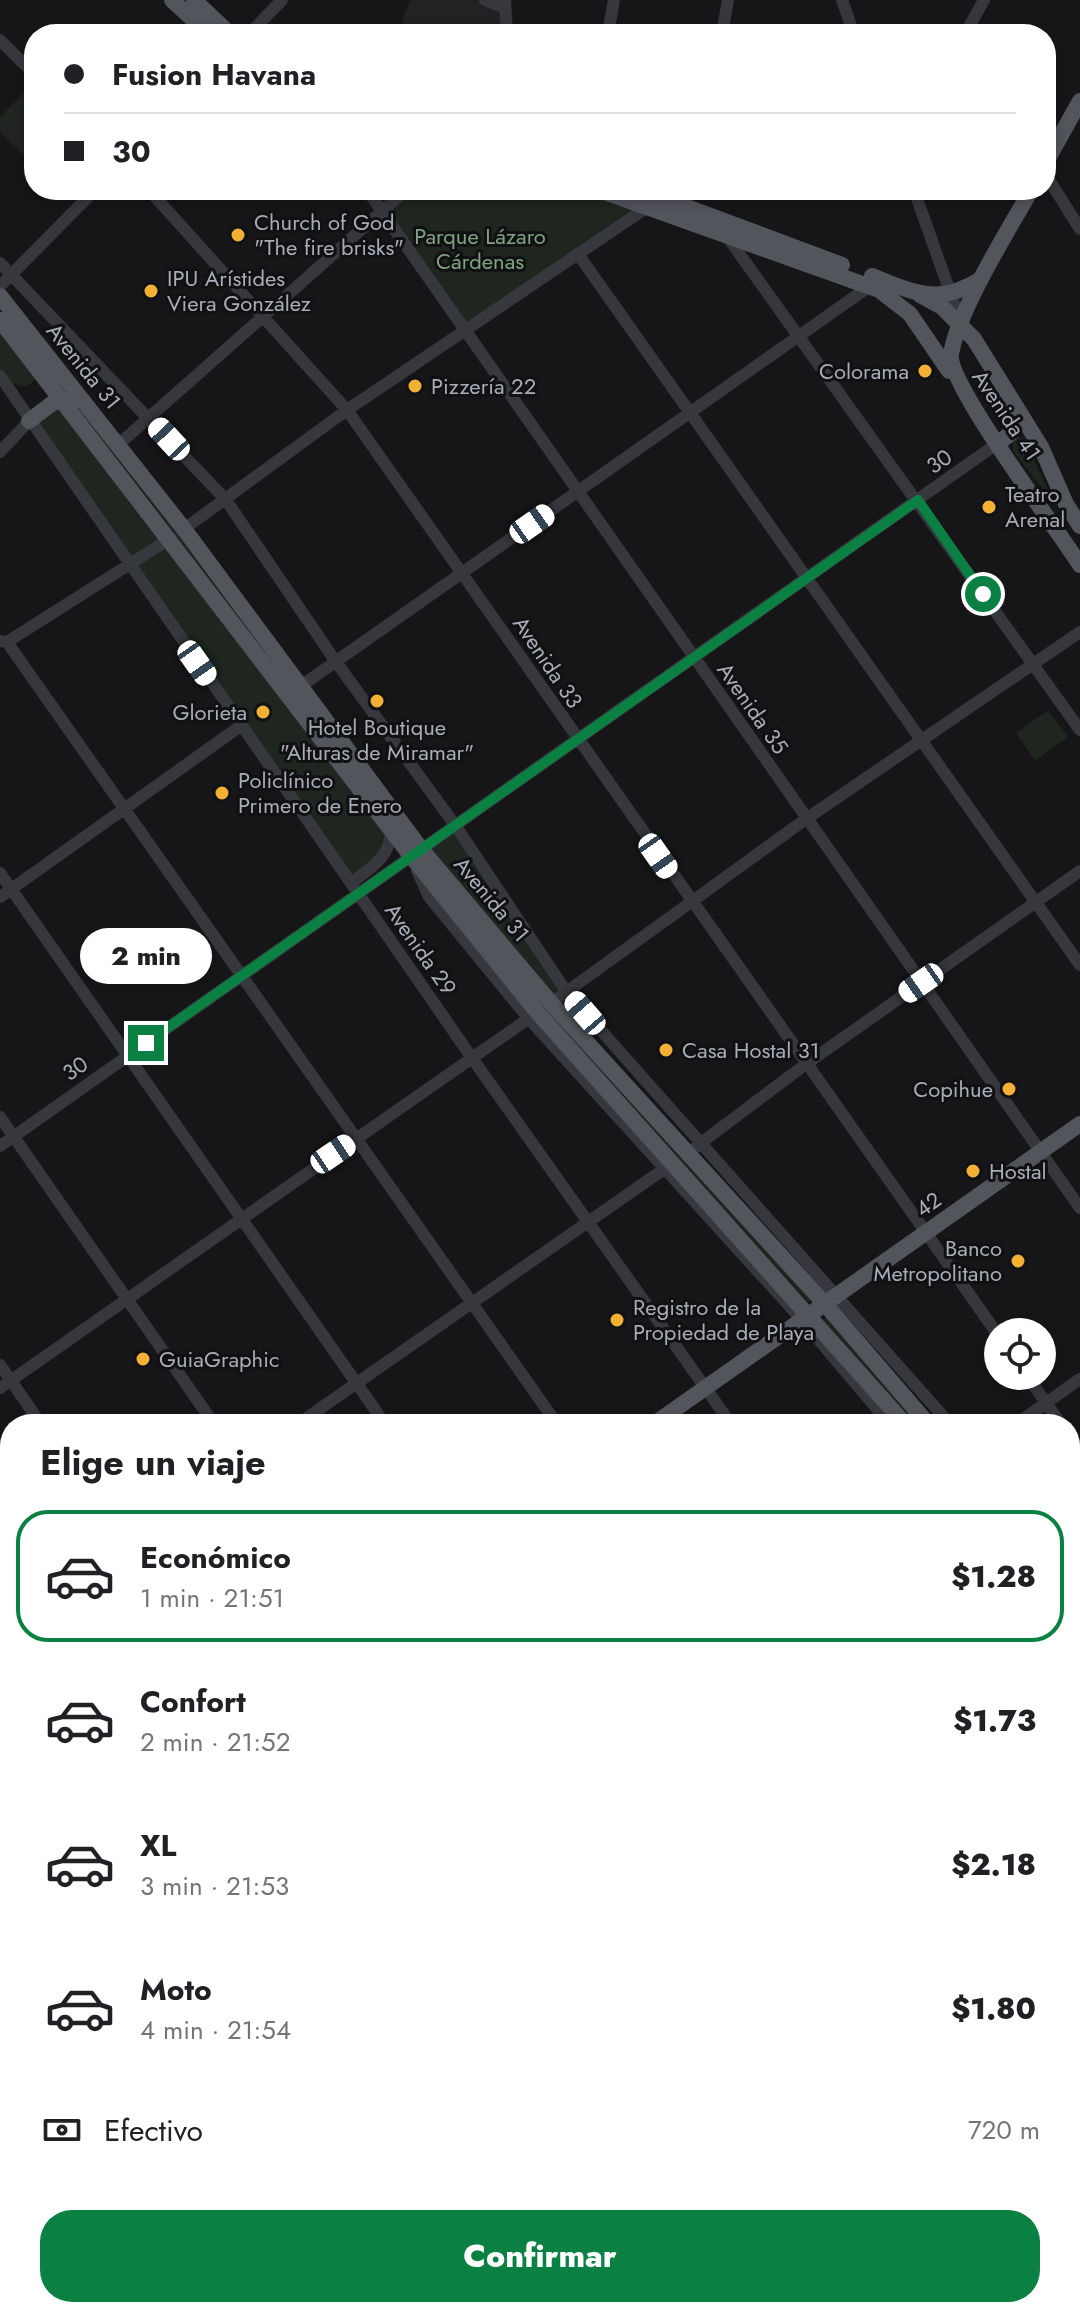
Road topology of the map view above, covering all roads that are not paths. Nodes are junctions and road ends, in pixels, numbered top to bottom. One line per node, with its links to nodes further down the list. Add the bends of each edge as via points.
1 (172, 0): 10 (main road)
2 (194, 0): 11 (main road)
3 (282, 0): 12 (street)
4 (485, 0): 9 (street)
5 (614, 0): 14 (street)
6 (728, 0): 15 (street)
7 (842, 0): 16 (street)
8 (984, 0): 17 (street)
9 (505, 4): 13 (street)
10 (198, 24)
11 (219, 24)
12 (259, 24)
13 (506, 24)
14 (610, 24)
15 (724, 24)
16 (850, 24)
17 (971, 24)
18 (0, 40): 19 (street)
19 (24, 64)
20 (1080, 101): 21 (main road)
21 (1056, 144)
22 (1056, 191): 35 (street)
23 (85, 200): 39 (street)
24 (158, 200): 46 (street, Avenida 33)
25 (374, 200): 33 (street, Avenida 35)
26 (395, 200): 33 (street)
27 (625, 200): 32 (main road)
28 (656, 200): 32 (street)
29 (676, 200): 34 (main road)
30 (917, 200): 44 (street)
31 (1026, 200): 40 (main road, Avenida 41)
32 (646, 208): 36 (main road); 37 (street)
33 (382, 212): 46 (street); 49 (street, Avenida 35)
34 (713, 217): 36 (street); 43 (main road)
35 (1080, 229)
36 (727, 236): 42 (main road); 50 (street)
37 (578, 254): 49 (street); 60 (street)
38 (0, 263): 39 (street, Avenida 31)
39 (11, 277): 41 (street); 61 (street, Avenida 31)
40 (980, 285): 44 (main road); 48 (main road, Avenida 41); 51 (main road)
41 (0, 286)
42 (870, 286): 50 (street); 54 (main road, via 900,303)
43 (908, 289): 44 (main road); 48 (main road, Avenida 41)
44 (950, 295): 48 (street)
45 (0, 296): 59 (main road, Avenida 31)
46 (264, 315): 58 (street, Avenida 33); 61 (street)
47 (0, 320): 53 (main road, Avenida 31)
48 (962, 325): 51 (main road, Avenida 41); 54 (main road, Avenida 41, via 950,356)
49 (463, 331): 58 (street); 66 (street, Avenida 35)
50 (799, 336): 60 (street); 68 (street)
51 (974, 339): 52 (main road, Avenida 41)
52 (986, 360): 54 (main road, via 966,349 956,356); 57 (main road, Avenida 41)
53 (43, 374): 56 (main road, Avenida 31); 62 (main road)
54 (954, 375): 63 (main road, Avenida 41)
55 (0, 376): 62 (street, Avenida 29)
56 (63, 399): 59 (main road, Avenida 31); 62 (main road)
57 (1010, 399): 63 (main road, via 1018,423); 69 (main road, Avenida 41)
58 (347, 410): 67 (street); 73 (street, Avenida 33)
59 (82, 411): 62 (main road); 64 (main road, Avenida 31); 70 (main road, Avenida 31)
60 (691, 413): 66 (street); 74 (street)
61 (150, 419): 64 (street); 67 (street, Avenida 31)
62 (29, 421): 65 (street); 72 (street, Avenida 29)
63 (998, 443): 68 (street, 30); 71 (main road, Avenida 41)
64 (119, 444): 70 (main road, Avenida 31)
65 (0, 452)
66 (578, 492): 73 (street); 77 (street, Avenida 35)
67 (226, 500): 70 (street); 79 (street, Avenida 31)
68 (918, 500): 74 (street, 30); 80 (street)
69 (1080, 526)
70 (177, 534): 72 (street); 81 (main road, Avenida 31); 89 (main road, Avenida 31)
71 (1080, 565)
72 (129, 566): 76 (street); 82 (street, Avenida 29)
73 (463, 573): 79 (street); 84 (street, Avenida 33)
74 (806, 579): 77 (street, 30); 85 (street)
75 (1080, 632): 80 (street)
76 (3, 641): 78 (street); 86 (street)
77 (694, 657): 84 (street, 30); 87 (street, Avenida 35)
78 (0, 658)
79 (336, 662): 81 (street); 88 (street, Avenida 31)
80 (1032, 664): 83 (street); 85 (street)
81 (301, 686): 90 (main road, Avenida 31)
82 (242, 725): 86 (street); 94 (street, Avenida 29)
83 (1080, 730)
84 (576, 740): 88 (street, 30); 96 (street, Avenida 33)
85 (921, 740): 87 (street); 97 (street)
86 (124, 807): 93 (street); 99 (street)
87 (806, 819): 96 (street); 100 (street, Avenida 35)
88 (455, 825): 90 (street, 30); 101 (street, Avenida 31)
89 (391, 830): 90 (main road, Avenida 31); 94 (street, via 391,848)
90 (416, 852): 94 (street, 30); 102 (main road, Avenida 31); 102 (street, Avenida 31, via 429,897)
91 (1080, 871): 97 (street)
92 (0, 873): 93 (street)
93 (12, 888): 95 (street); 103 (street)
94 (354, 888): 99 (street, 30); 104 (street, Avenida 29)
95 (0, 897)
96 (691, 903): 101 (street); 105 (street, Avenida 33)
97 (1036, 903): 98 (street); 100 (street)
98 (1080, 965)
99 (243, 974): 103 (street, 30); 109 (street)
100 (921, 983): 105 (street); 111 (street, Avenida 35)
101 (566, 991): 102 (street); 112 (street, Avenida 31)
102 (539, 1011): 104 (street); 112 (main road, Avenida 31); 112 (street, Avenida 31)
103 (126, 1057): 108 (street, 30); 114 (street)
104 (472, 1058): 109 (street); 115 (street, Avenida 29)
105 (806, 1064): 112 (street); 116 (street, Avenida 33)
106 (0, 1117): 108 (street)
107 (1080, 1124): 111 (main road, 42)
108 (14, 1136): 110 (street, 30); 117 (street)
109 (356, 1139): 114 (street); 119 (street)
110 (0, 1146)
111 (1040, 1152): 113 (street, Avenida 35); 116 (main road, 42)
112 (681, 1157): 115 (street); 118 (main road, Avenida 31); 120 (main road, Avenida 31)
113 (1080, 1208)
114 (242, 1217): 117 (street); 124 (street)
115 (589, 1222): 119 (street); 126 (street, Avenida 29)
116 (926, 1233): 118 (main road, 42); 121 (street, Avenida 33)
117 (126, 1297): 125 (street); 130 (street)
118 (831, 1300): 120 (main road, 42); 138 (main road, Avenida 31); 139 (street, Avenida 31)
119 (471, 1304): 124 (street); 133 (street)
120 (806, 1318): 126 (main road, 42); 136 (street, Avenida 31); 137 (main road, Avenida 31)
121 (986, 1318)
122 (0, 1365): 125 (street)
123 (1080, 1379): 128 (street)
124 (357, 1383): 131 (street); 132 (street)
125 (5, 1384): 129 (street)
126 (706, 1388): 134 (main road, 42); 135 (street, Avenida 29)
127 (1037, 1390): 128 (street)
128 (1046, 1403): 140 (street); 141 (street)
129 (32, 1414)
130 (207, 1414)
131 (312, 1414)
132 (378, 1414)
133 (550, 1414)
134 (668, 1414)
135 (724, 1414)
136 (882, 1414)
137 (896, 1414)
138 (920, 1414)
139 (940, 1414)
140 (1030, 1414)
141 (1054, 1414)

